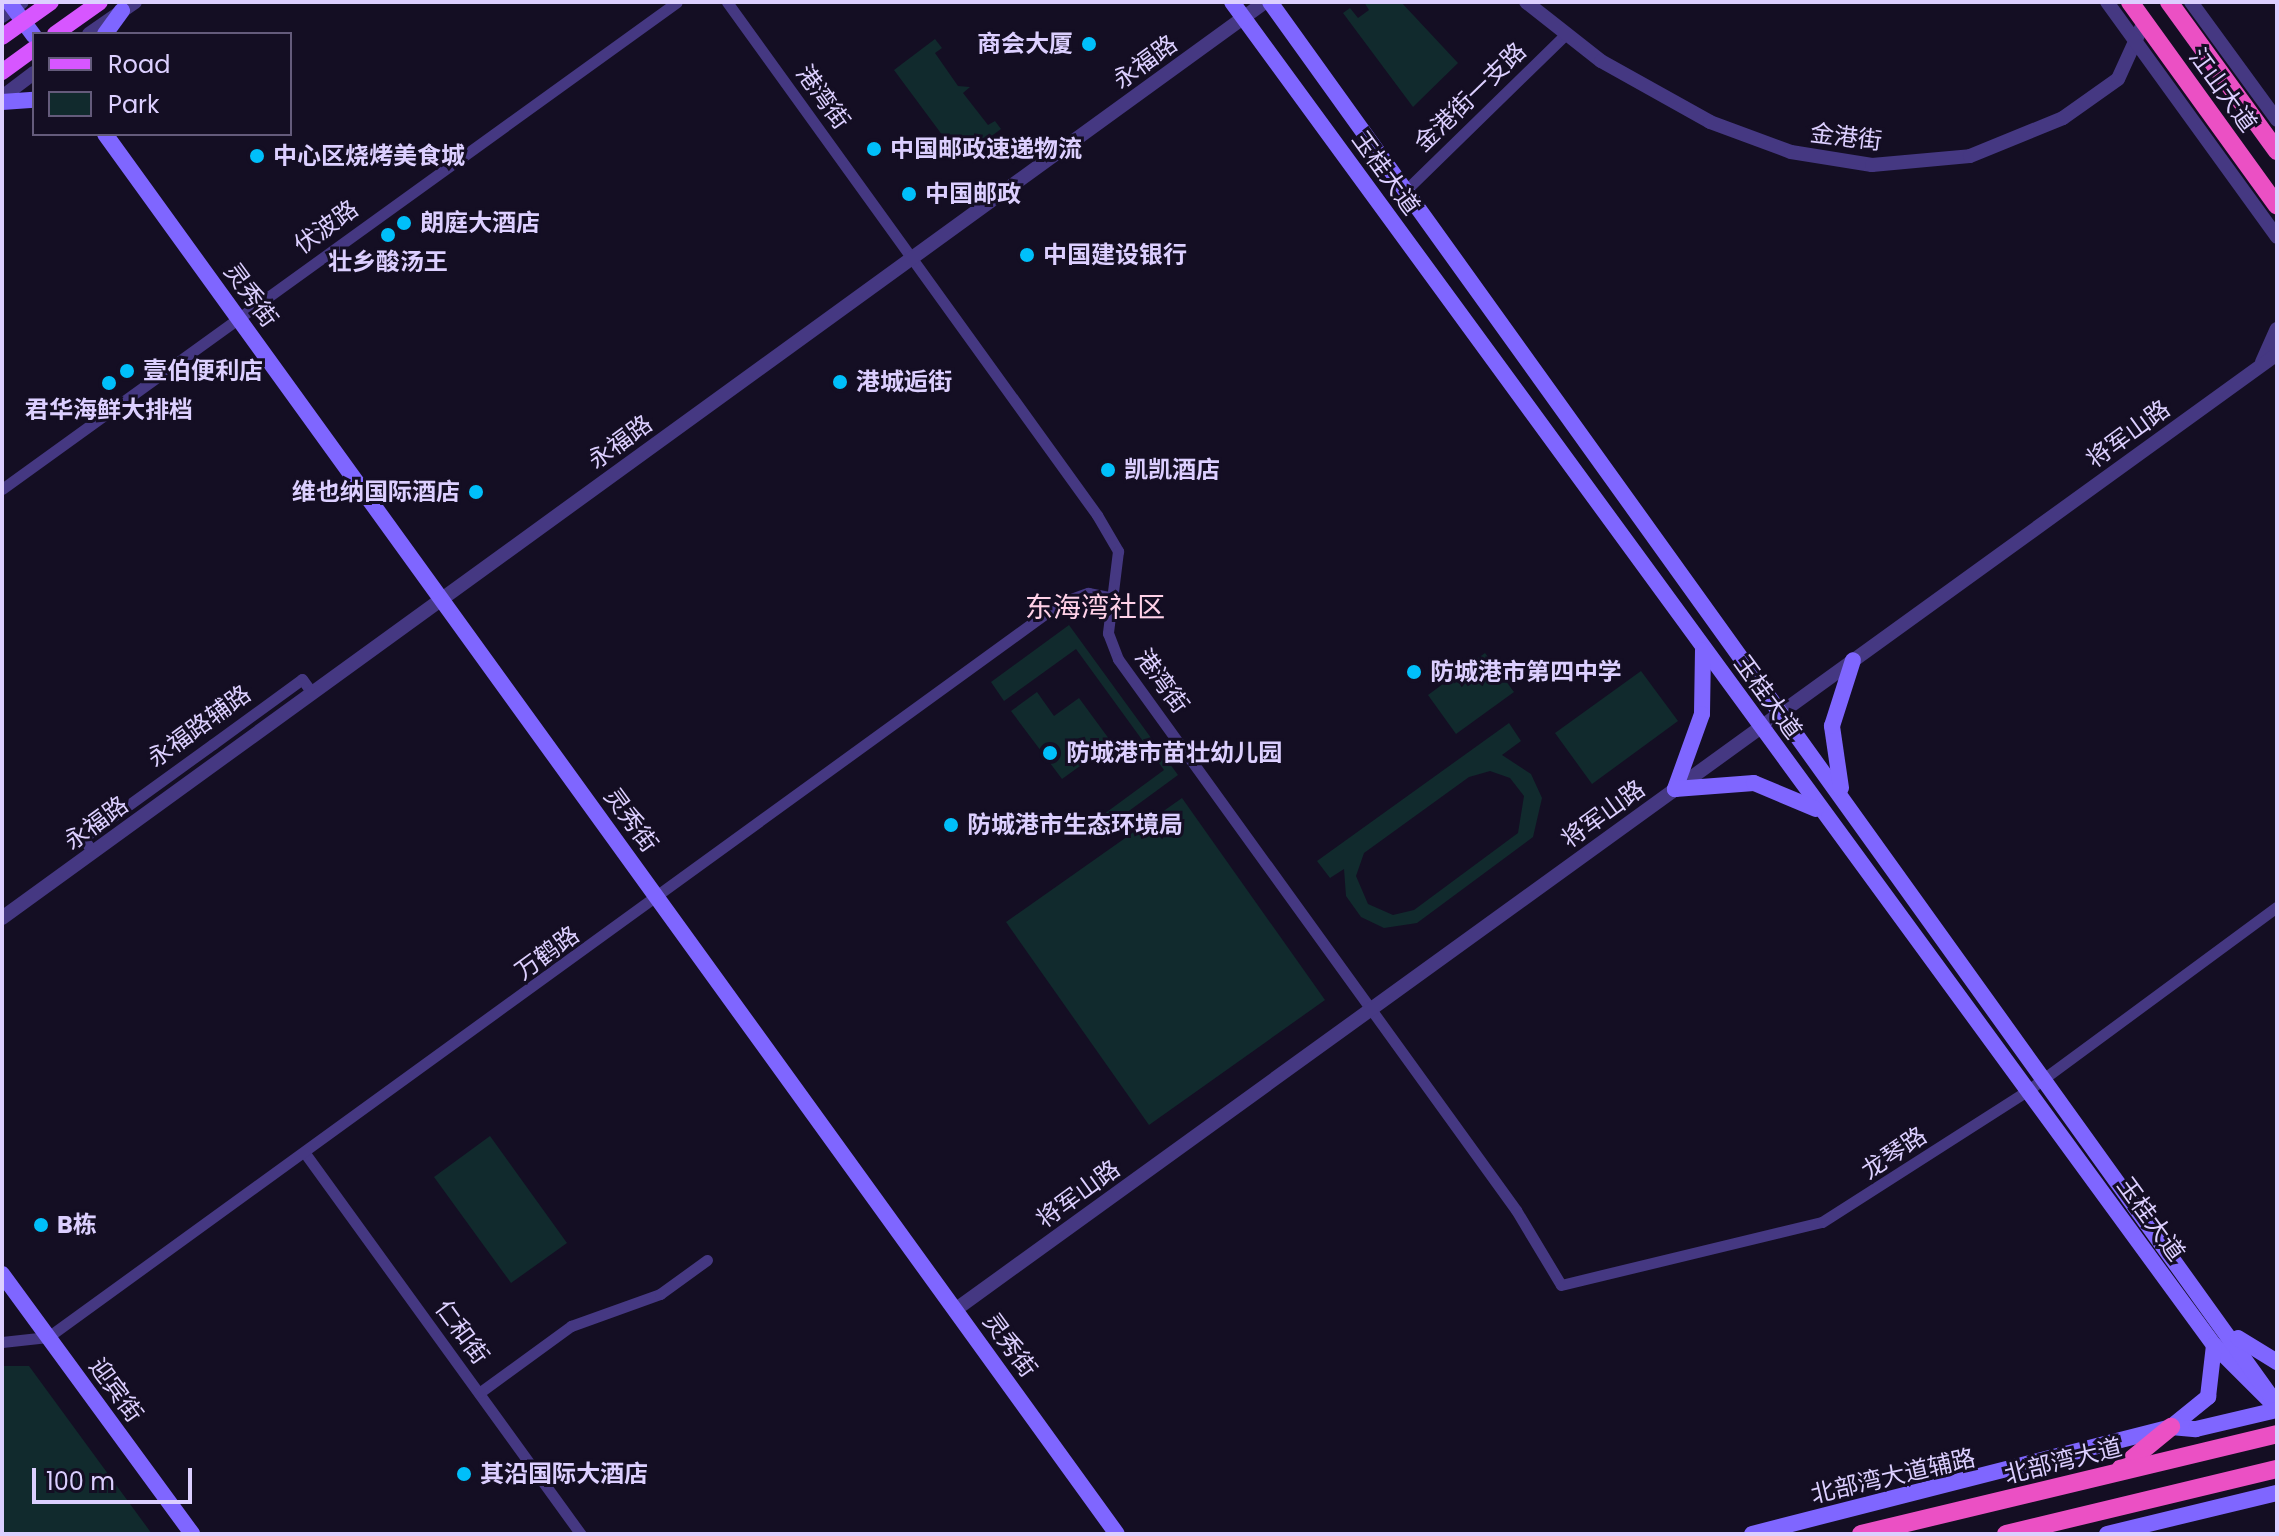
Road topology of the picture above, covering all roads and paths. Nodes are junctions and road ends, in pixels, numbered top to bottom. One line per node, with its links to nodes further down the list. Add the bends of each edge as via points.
1 (51, 2): 13 (main road)
2 (100, 2): 16 (main road)
3 (677, 2): 35 (street, 伏波路)
4 (727, 2): 34 (street, 港湾街)
5 (1232, 2): 14 (main road, 玉桂大道)
6 (1267, 2): 14 (street, 永福路); 31 (main road, 玉桂大道)
7 (1526, 2): 20 (street, 金港街)
8 (2107, 2): 22 (street)
9 (2130, 2): 15 (highway, 江山大道)
10 (2169, 2): 15 (highway); 30 (highway, 江山大道)
11 (2191, 2): 28 (street)
12 (128, 7): 17 (street); 18 (main road)
13 (14, 10): 19 (main road); 21 (main road)
14 (1243, 18): 34 (street, 永福路); 43 (main road, 玉桂大道)
15 (2144, 22): 22 (street, 金港街); 32 (highway, 江山大道)
16 (58, 32)
17 (92, 32)
18 (107, 32)
19 (32, 33)
20 (1565, 35): 22 (street, 金港街, via 1646,90 1747,138 1829,160 1886,165 1970,156 2038,132 2118,79); 31 (street, 金港街一支路)
21 (2, 37)
22 (2136, 42): 33 (street)
23 (32, 50): 24 (main road)
24 (2, 72)
25 (32, 75): 26 (street)
26 (2, 99): 27 (main road)
27 (32, 100)
28 (2277, 120)
29 (106, 136): 35 (main road, 灵秀街)
30 (2277, 151)
31 (1406, 190): 45 (main road, 玉桂大道)
32 (2277, 206)
33 (2277, 237)
34 (912, 258): 41 (street, 港湾街, via 1113,541 1119,561); 42 (street, 永福路)
35 (237, 317): 40 (street, 伏波路); 42 (main road, 灵秀街)
36 (2277, 329): 39 (street)
37 (2277, 354): 39 (street, 将军山路)
38 (2277, 364): 39 (street)
39 (2260, 366): 44 (street, 将军山路)
40 (2, 489)
41 (1113, 598): 50 (street, 万鹤路, via 1088,593 1060,603); 53 (street, 港湾街, via 1108,633 1118,659)
42 (441, 599): 50 (main road, 灵秀街); 52 (street, 永福路)
43 (1703, 650): 46 (main road, 玉桂大道); 47 (main road, via 1702,714)
44 (1853, 660): 45 (street, 将军山路); 48 (main road, via 1832,726)
45 (1782, 712): 46 (street, 将军山路); 48 (main road, 玉桂大道)
46 (1760, 727): 47 (street, 将军山路); 49 (main road, 玉桂大道)
47 (1675, 789): 49 (main road, via 1754,783 1784,789); 53 (street, 将军山路)
48 (1844, 798): 54 (main road, 玉桂大道)
49 (1824, 814): 55 (main road, 玉桂大道)
50 (658, 899): 56 (street, 万鹤路); 60 (main road, 灵秀街)
51 (2277, 907): 54 (street, 龙琴路)
52 (2, 918)
53 (1372, 1008): 57 (street, 港湾街); 60 (street, 将军山路)
54 (2046, 1077): 55 (street, 龙琴路); 61 (main road, 玉桂大道)
55 (2027, 1091): 57 (street, 龙琴路, via 1822,1222 1569,1288); 64 (main road, 玉桂大道)
56 (307, 1156): 62 (street, 万鹤路); 66 (street, 仁和街)
57 (1516, 1210)
58 (707, 1260): 66 (street, via 660,1294 571,1326)
59 (2, 1274): 62 (main road, 迎宾街)
60 (955, 1310): 73 (main road, 灵秀街)
61 (2230, 1333): 64 (main road); 65 (main road); 67 (main road, 玉桂大道)
62 (48, 1337): 63 (street, 万鹤路); 74 (main road, 迎宾街)
63 (2, 1342)
64 (2214, 1345): 67 (main road, 玉桂大道); 68 (main road, via 2208,1397)
65 (2277, 1362)
66 (479, 1393): 75 (street, 仁和街)
67 (2277, 1408): 68 (main road, 北部湾大道辅路, via 2196,1429)
68 (2171, 1427): 71 (highway); 76 (main road, 北部湾大道辅路)
69 (2277, 1434): 71 (highway, 北部湾大道)
70 (2277, 1469): 78 (highway)
71 (2115, 1473): 77 (highway, 北部湾大道)
72 (2277, 1493): 79 (main road)
73 (1117, 1533)
74 (192, 1534)
75 (581, 1534)
76 (1752, 1534)
77 (1861, 1534)
78 (2006, 1534)
79 (2107, 1534)

